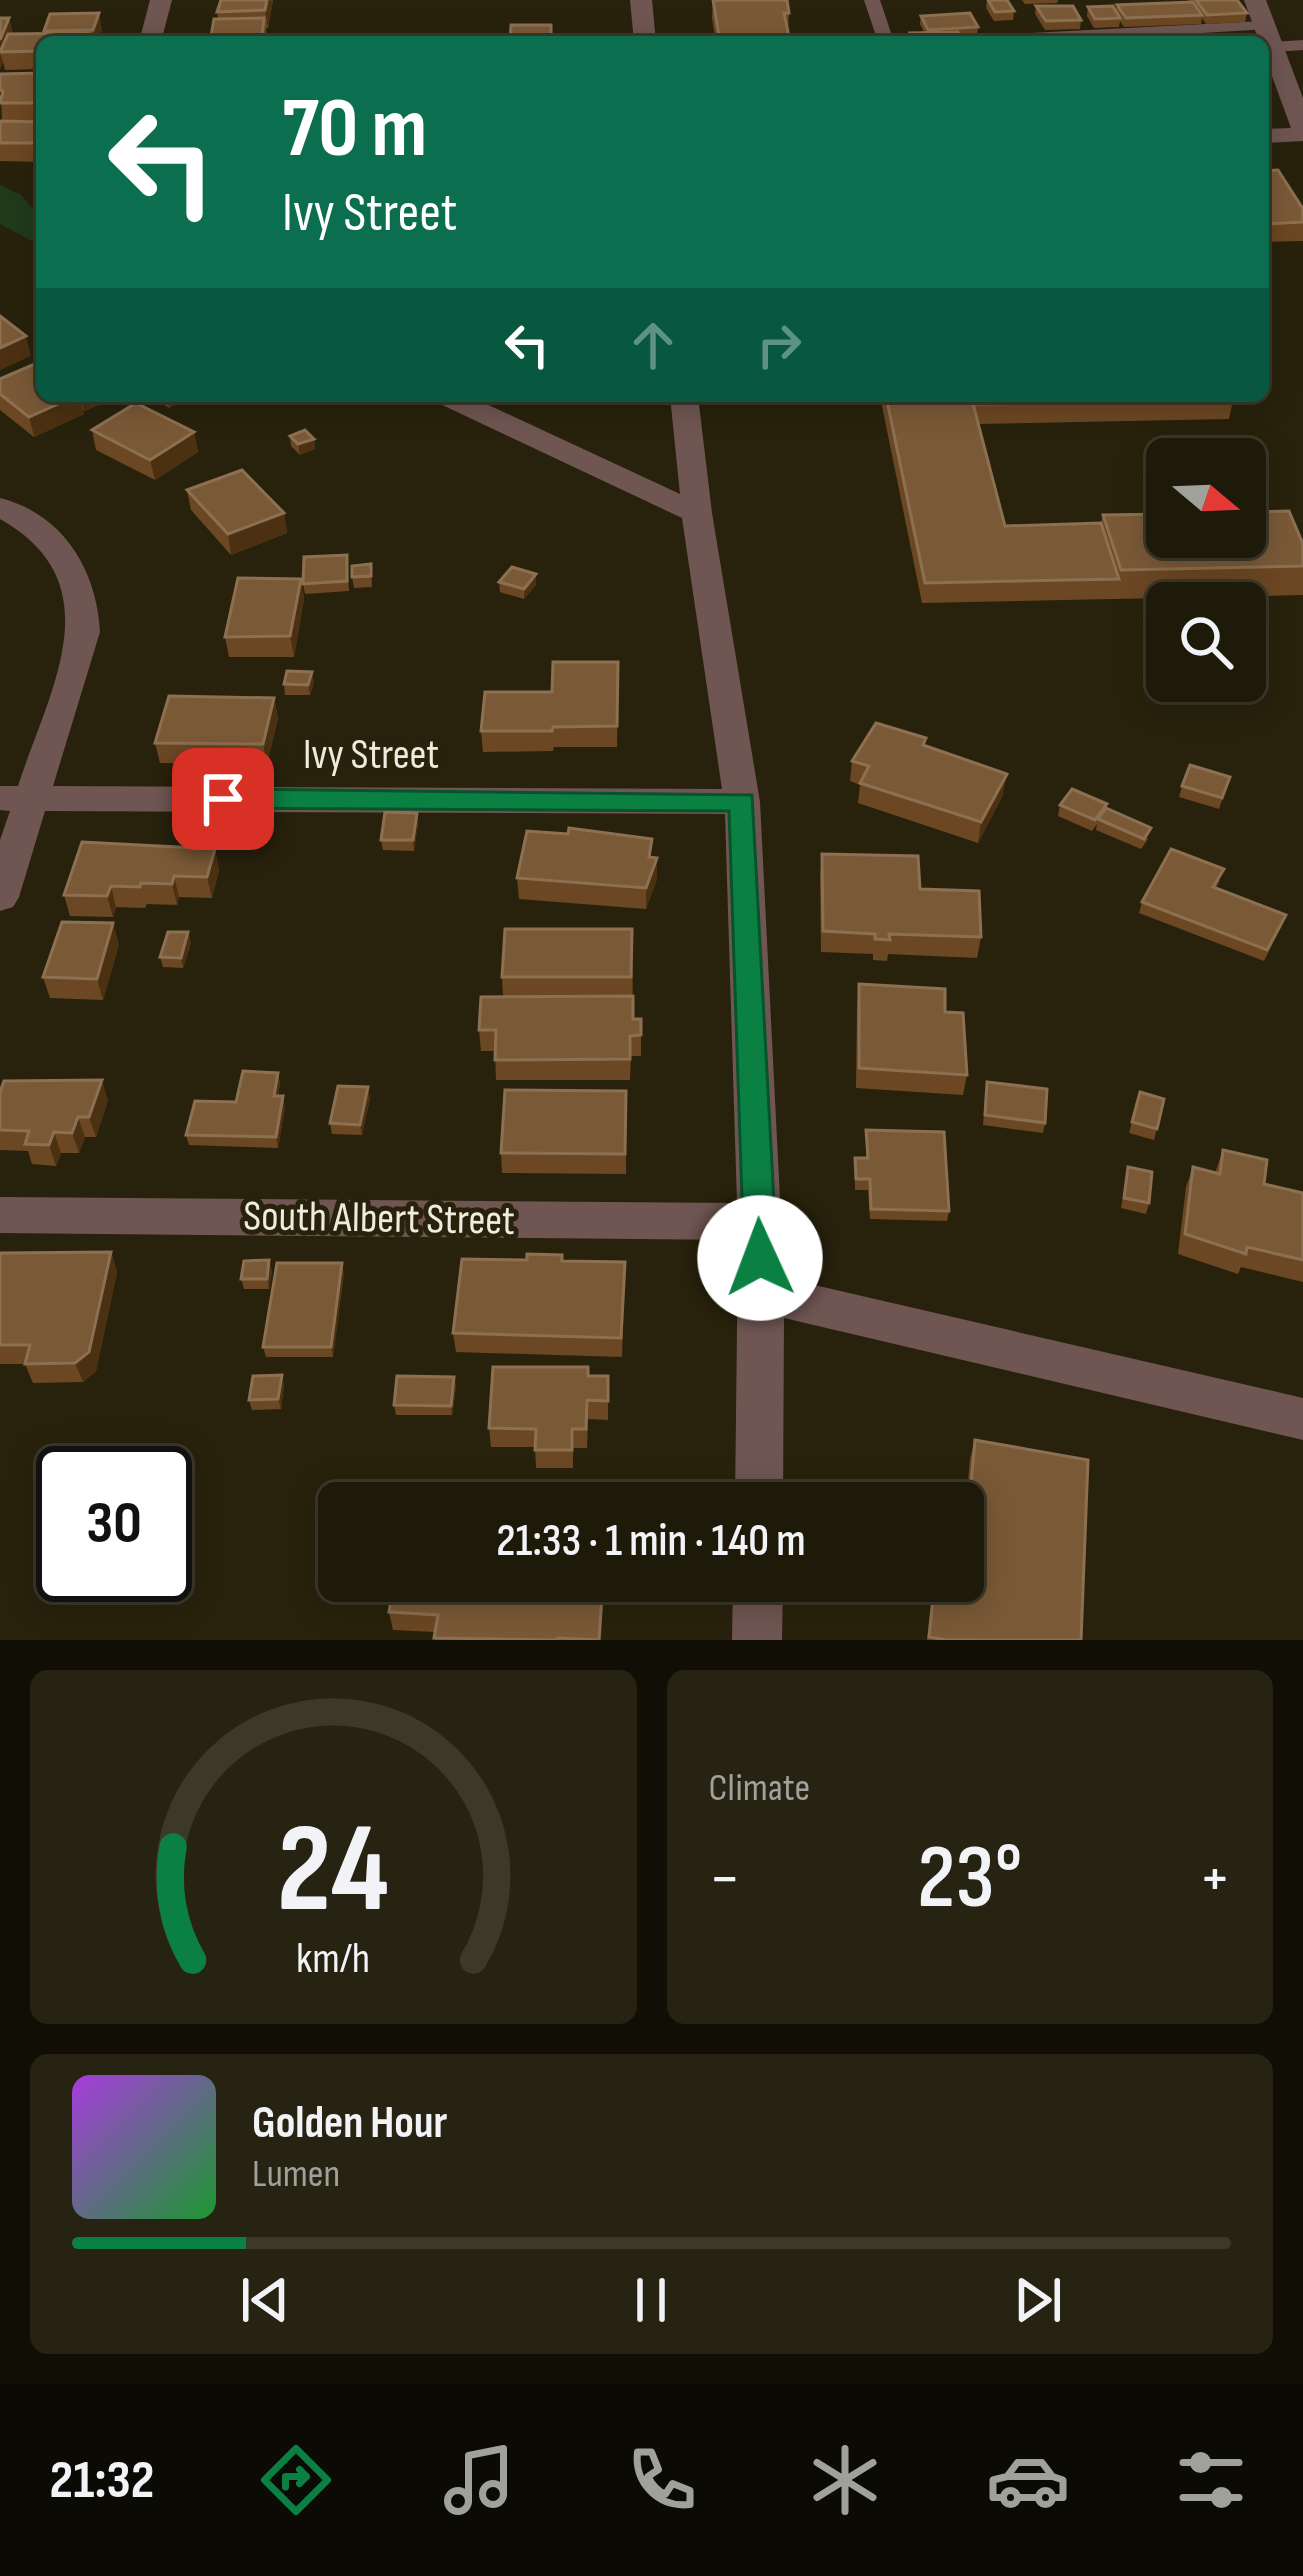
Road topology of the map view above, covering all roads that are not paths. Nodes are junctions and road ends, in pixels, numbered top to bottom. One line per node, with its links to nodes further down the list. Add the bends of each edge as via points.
1 (161, 0): 5 (street)
2 (641, 0): 6 (street)
3 (872, 0): 7 (lane)
4 (1255, 0): 8 (street)
5 (152, 36)
6 (644, 36)
7 (884, 36)
8 (1268, 36)
9 (1269, 36): 11 (lane)
10 (1269, 39): 12 (street)
11 (1303, 45)
12 (1303, 132): 13 (street)
13 (1269, 135)
14 (459, 402): 17 (street)
15 (685, 402): 17 (street)
16 (0, 506): 18 (street, via 55,543 84,597 84,632)
17 (697, 512): 19 (street)
18 (17, 798): 19 (street, Ivy Street); 20 (street)
19 (742, 802): 22 (street)
20 (0, 897)
21 (0, 1215): 22 (street, South Albert Street)
22 (759, 1222): 23 (street)
23 (762, 1293): 24 (street); 25 (street)
24 (1303, 1419)
25 (759, 1482)
26 (758, 1602): 27 (street)
27 (757, 1640)

